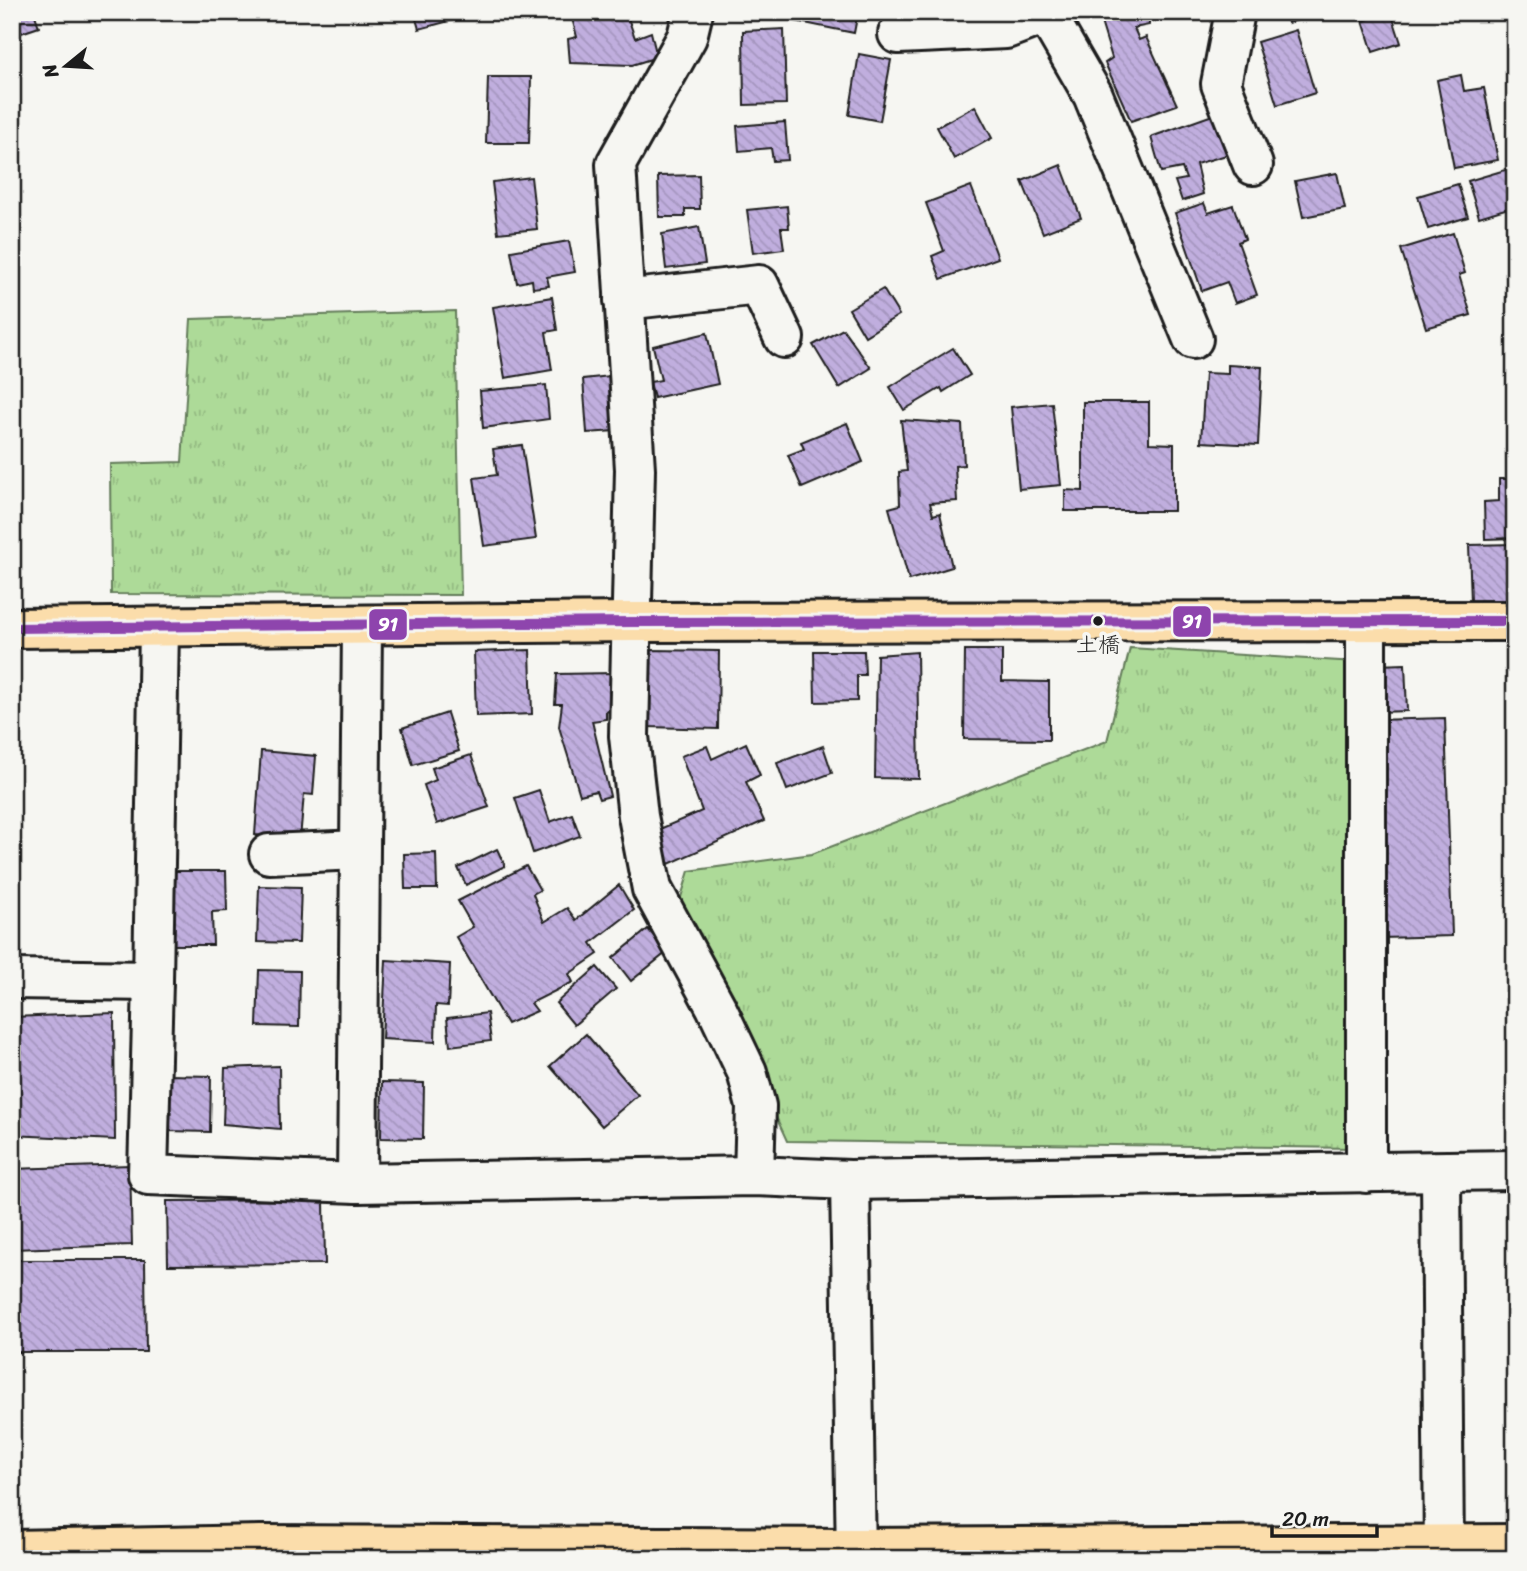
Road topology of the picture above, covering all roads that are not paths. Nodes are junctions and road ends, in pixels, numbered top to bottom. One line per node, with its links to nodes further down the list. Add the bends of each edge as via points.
1 (693, 12): 6 (street, via 687,37 615,164)
2 (1235, 12): 5 (street, via 1221,84)
3 (1045, 13): 4 (street, via 1006,29); 8 (street, via 1093,95)
4 (898, 34)
5 (1253, 165)
6 (624, 300): 7 (street, via 759,285); 10 (street, via 635,469)
7 (784, 338)
8 (1193, 339)
9 (1515, 621): 11 (main road)
10 (632, 622): 11 (main road); 13 (main road); 22 (street, via 629,736 652,889 747,1072 757,1106)
11 (1366, 622): 21 (street)
12 (159, 627): 13 (main road); 14 (main road); 18 (street)
13 (362, 627): 15 (street)
14 (12, 628)
15 (359, 849): 16 (street); 24 (street)
16 (269, 854)
17 (12, 979): 18 (street)
18 (153, 981): 24 (street, via 148,1175)
19 (1515, 1170): 20 (street)
20 (1441, 1172): 21 (street); 27 (street)
21 (1366, 1173): 23 (street)
22 (754, 1176): 23 (street); 24 (street)
23 (850, 1180): 29 (street)
24 (356, 1183)
25 (1515, 1544): 27 (main road)
26 (12, 1550): 28 (main road)
27 (1443, 1551): 29 (main road)
28 (261, 1552): 29 (main road)
29 (856, 1554)

